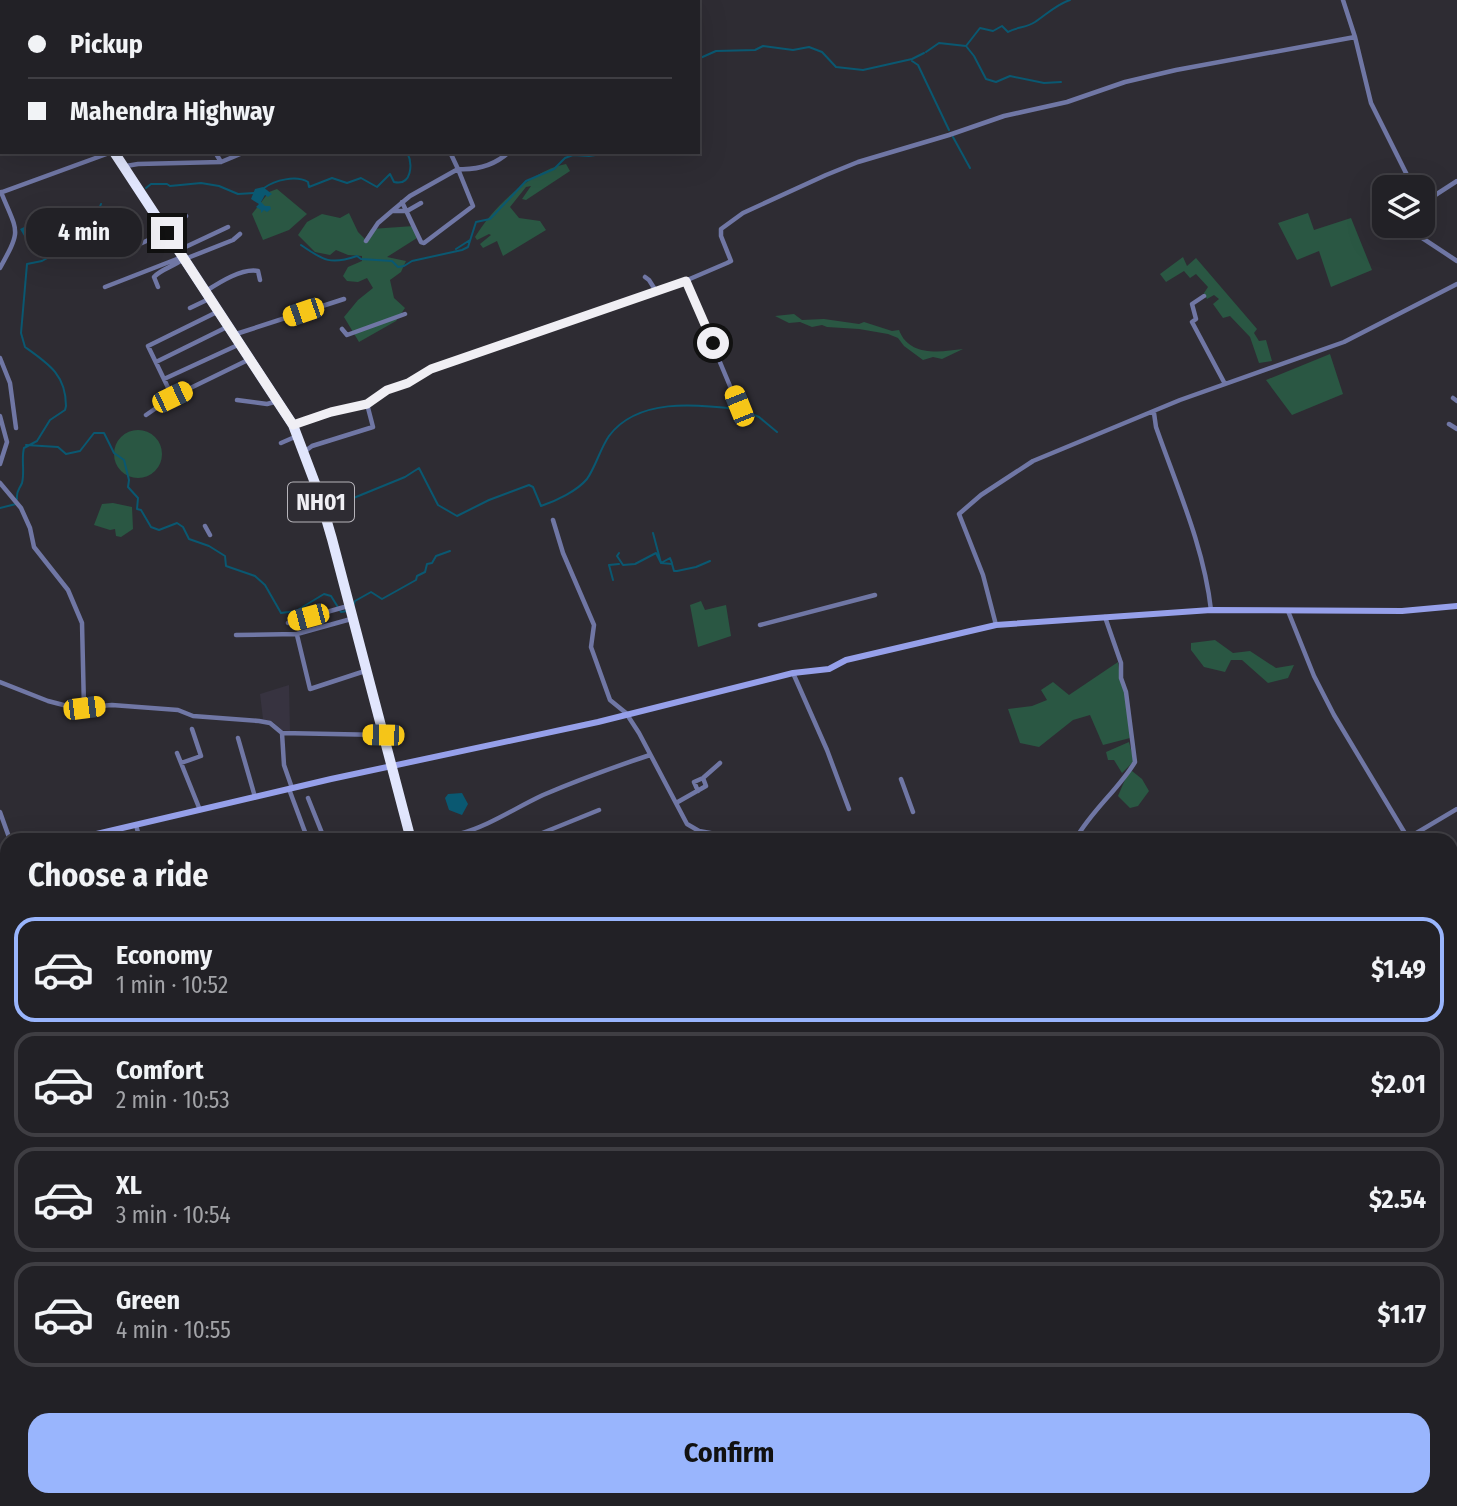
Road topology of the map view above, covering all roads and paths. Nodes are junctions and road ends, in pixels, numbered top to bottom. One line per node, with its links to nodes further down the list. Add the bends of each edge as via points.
1 (1343, 0): 2 (street)
2 (1355, 37): 12 (street, via 1371,103); 32 (street, via 1125,82 858,162 734,219 721,229 731,261)
3 (107, 154): 14 (street)
4 (114, 154): 10 (highway, NH01)
5 (216, 154): 9 (street)
6 (240, 154): 9 (street)
7 (451, 154): 11 (street)
8 (506, 154): 11 (street, via 474,169)
9 (221, 162): 10 (street)
10 (124, 167): 22 (highway, NH01)
11 (458, 169): 16 (street); 19 (street, via 472,209 424,243)
12 (1407, 175)
13 (1457, 181): 15 (street)
14 (1, 192): 29 (street, via 17,231)
15 (1435, 195)
16 (402, 202): 18 (street); 19 (street)
17 (421, 203): 19 (street)
18 (392, 211): 19 (street); 25 (street)
19 (407, 211)
20 (186, 216): 22 (street)
21 (228, 227): 27 (street)
22 (167, 232): 26 (street); 27 (highway, NH01)
23 (240, 233): 27 (street, via 233,240)
24 (1422, 238): 28 (street)
25 (366, 241)
26 (131, 248)
27 (183, 256): 34 (street); 35 (street, via 176,265 156,274); 37 (highway, NH01)
28 (1457, 261)
29 (0, 268)
30 (645, 278): 36 (street)
31 (260, 280): 37 (street, via 258,271 252,270 222,281)
32 (686, 281): 36 (street); 55 (street)
33 (1457, 284): 49 (street, via 1344,342)
34 (105, 287)
35 (158, 287)
36 (656, 291): 53 (street, via 431,369)
37 (209, 294): 40 (street); 41 (highway, NH01)
38 (1204, 296): 49 (street, via 1192,304 1196,319 1192,322)
39 (344, 299): 44 (street)
40 (190, 308)
41 (220, 310): 44 (highway, NH01); 47 (street, via 148,346)
42 (405, 314): 43 (street, via 347,335)
43 (342, 329)
44 (235, 335): 46 (highway, NH01); 47 (street); 48 (street)
45 (0, 358): 63 (street, via 10,383)
46 (251, 359): 50 (street); 52 (highway, NH01)
47 (156, 362): 48 (street)
48 (164, 379): 50 (street)
49 (1225, 384): 56 (street)
50 (172, 397): 54 (street, via 175,402); 57 (street)
51 (237, 400): 52 (street)
52 (278, 401): 61 (highway, NH01)
53 (367, 404): 61 (street); 62 (street)
54 (171, 406)
55 (740, 410)
56 (1154, 413): 77 (street, via 1200,552); 83 (street, via 1033,461 959,513 990,595)
57 (146, 415)
58 (0, 416): 68 (street, via 7,442)
59 (381, 421): 62 (street)
60 (1449, 424): 64 (street)
61 (293, 425): 65 (highway, NH01)
62 (373, 427): 67 (street)
63 (16, 428)
64 (1457, 429)
65 (298, 435): 66 (street); 67 (highway, NH01)
66 (281, 443)
67 (303, 452): 75 (highway, NH01)
68 (1, 456): 69 (street)
69 (0, 464)
70 (0, 483): 89 (street, via 26,519 34,547 68,590 82,623)
71 (553, 520): 90 (street, via 594,625 591,647 610,700)
72 (205, 526): 73 (street)
73 (209, 535)
74 (875, 595): 82 (street)
75 (349, 606): 80 (highway, NH01); 81 (street)
76 (1457, 606): 78 (street)
77 (1211, 610): 78 (street); 79 (street)
78 (1288, 611): 124 (street, via 1334,715)
79 (1105, 616): 83 (street); 123 (street, via 1121,663 1135,762)
80 (352, 619): 84 (street); 86 (highway, NH01)
81 (288, 623)
82 (760, 625)
83 (996, 625): 87 (street, via 846,660 830,669)
84 (297, 634): 85 (street); 86 (street, via 310,689)
85 (236, 635)
86 (366, 670): 93 (highway, NH01)
87 (793, 673): 90 (street); 107 (street)
88 (0, 682): 89 (street, via 48,701)
89 (84, 708): 92 (street, via 178,709 193,716 270,723)
90 (625, 713): 96 (street); 99 (street)
91 (192, 729): 97 (street, via 201,756)
92 (282, 733): 93 (street); 102 (street)
93 (383, 735): 99 (highway, NH01)
94 (238, 738): 104 (street)
95 (177, 753): 97 (street)
96 (650, 755): 106 (street); 120 (street, via 586,777)
97 (181, 763): 109 (street)
98 (720, 763): 100 (street)
99 (392, 768): 102 (street); 119 (highway, NH01)
100 (703, 778): 103 (street, via 706,786); 103 (street, via 694,782)
101 (901, 779): 112 (street)
102 (291, 789): 104 (street); 117 (street)
103 (698, 791): 106 (street)
104 (254, 797): 109 (street)
105 (308, 798): 118 (street)
106 (676, 803): 122 (street, via 692,828)
107 (849, 809)
108 (1457, 809): 125 (street)
109 (200, 810): 113 (street)
110 (599, 810): 121 (street)
111 (0, 812): 114 (street)
112 (913, 812)
113 (136, 825): 115 (street); 116 (street)
114 (8, 833)
115 (101, 833)
116 (138, 833)
117 (306, 833)
118 (322, 833)
119 (409, 833)
120 (463, 833)
121 (542, 833)
122 (716, 833)
123 (1079, 833)
124 (1405, 833)
125 (1419, 833)

